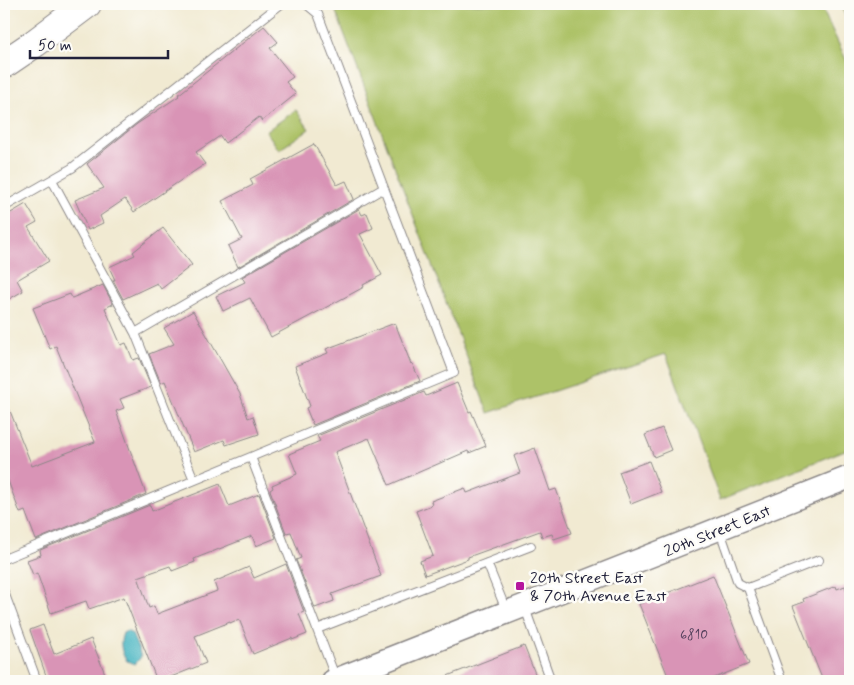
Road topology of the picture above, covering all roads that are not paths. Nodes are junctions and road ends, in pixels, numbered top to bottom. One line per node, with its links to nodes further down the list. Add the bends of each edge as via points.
1 (87, 4): 4 (highway)
2 (281, 4): 5 (lane, via 72,168)
3 (306, 4): 6 (lane, via 318,14)
4 (4, 64)
5 (52, 180): 7 (lane); 8 (lane)
6 (384, 188): 8 (lane); 9 (lane, via 454,373)
7 (4, 208)
8 (135, 332): 11 (lane)
9 (251, 457): 11 (lane); 20 (lane)
10 (850, 477): 12 (main road, 20th Street East)
11 (194, 480): 14 (lane)
12 (719, 529): 17 (lane, via 738,584); 19 (main road, 20th Street East)
13 (531, 546): 16 (lane)
14 (4, 559)
15 (819, 560): 17 (lane)
16 (488, 563): 19 (lane); 20 (lane)
17 (748, 588): 24 (lane)
18 (4, 592): 22 (lane)
19 (516, 609): 21 (main road, 20th Street East); 23 (lane)
20 (317, 629): 21 (lane)
21 (335, 680)
22 (37, 681)
23 (551, 681)
24 (782, 681)

